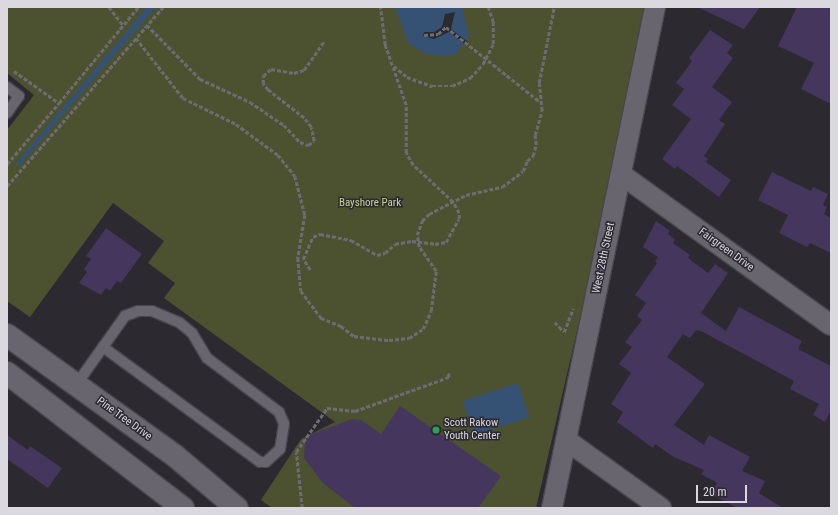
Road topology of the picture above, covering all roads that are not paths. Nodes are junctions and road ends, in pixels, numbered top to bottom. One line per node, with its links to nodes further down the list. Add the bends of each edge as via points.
1 (655, 7): 4 (street, West 28th Street)
2 (7, 87): 3 (lane, via 19,96)
3 (7, 113)
4 (622, 175): 5 (street, Fairgreen Drive); 10 (street, West 28th Street)
5 (831, 325)
6 (7, 335): 9 (main road, Pine Tree Drive)
7 (103, 347): 7 (lane, via 260,462 270,460 280,449 284,424 279,412 207,358 192,333 180,322 152,311 138,311 125,316); 9 (lane)
8 (7, 373): 11 (main road)
9 (76, 385): 12 (main road, Pine Tree Drive, via 174,455)
10 (566, 440): 13 (street, West 28th Street); 14 (street)
11 (181, 507)
12 (237, 508)
13 (552, 508)
14 (662, 508)

